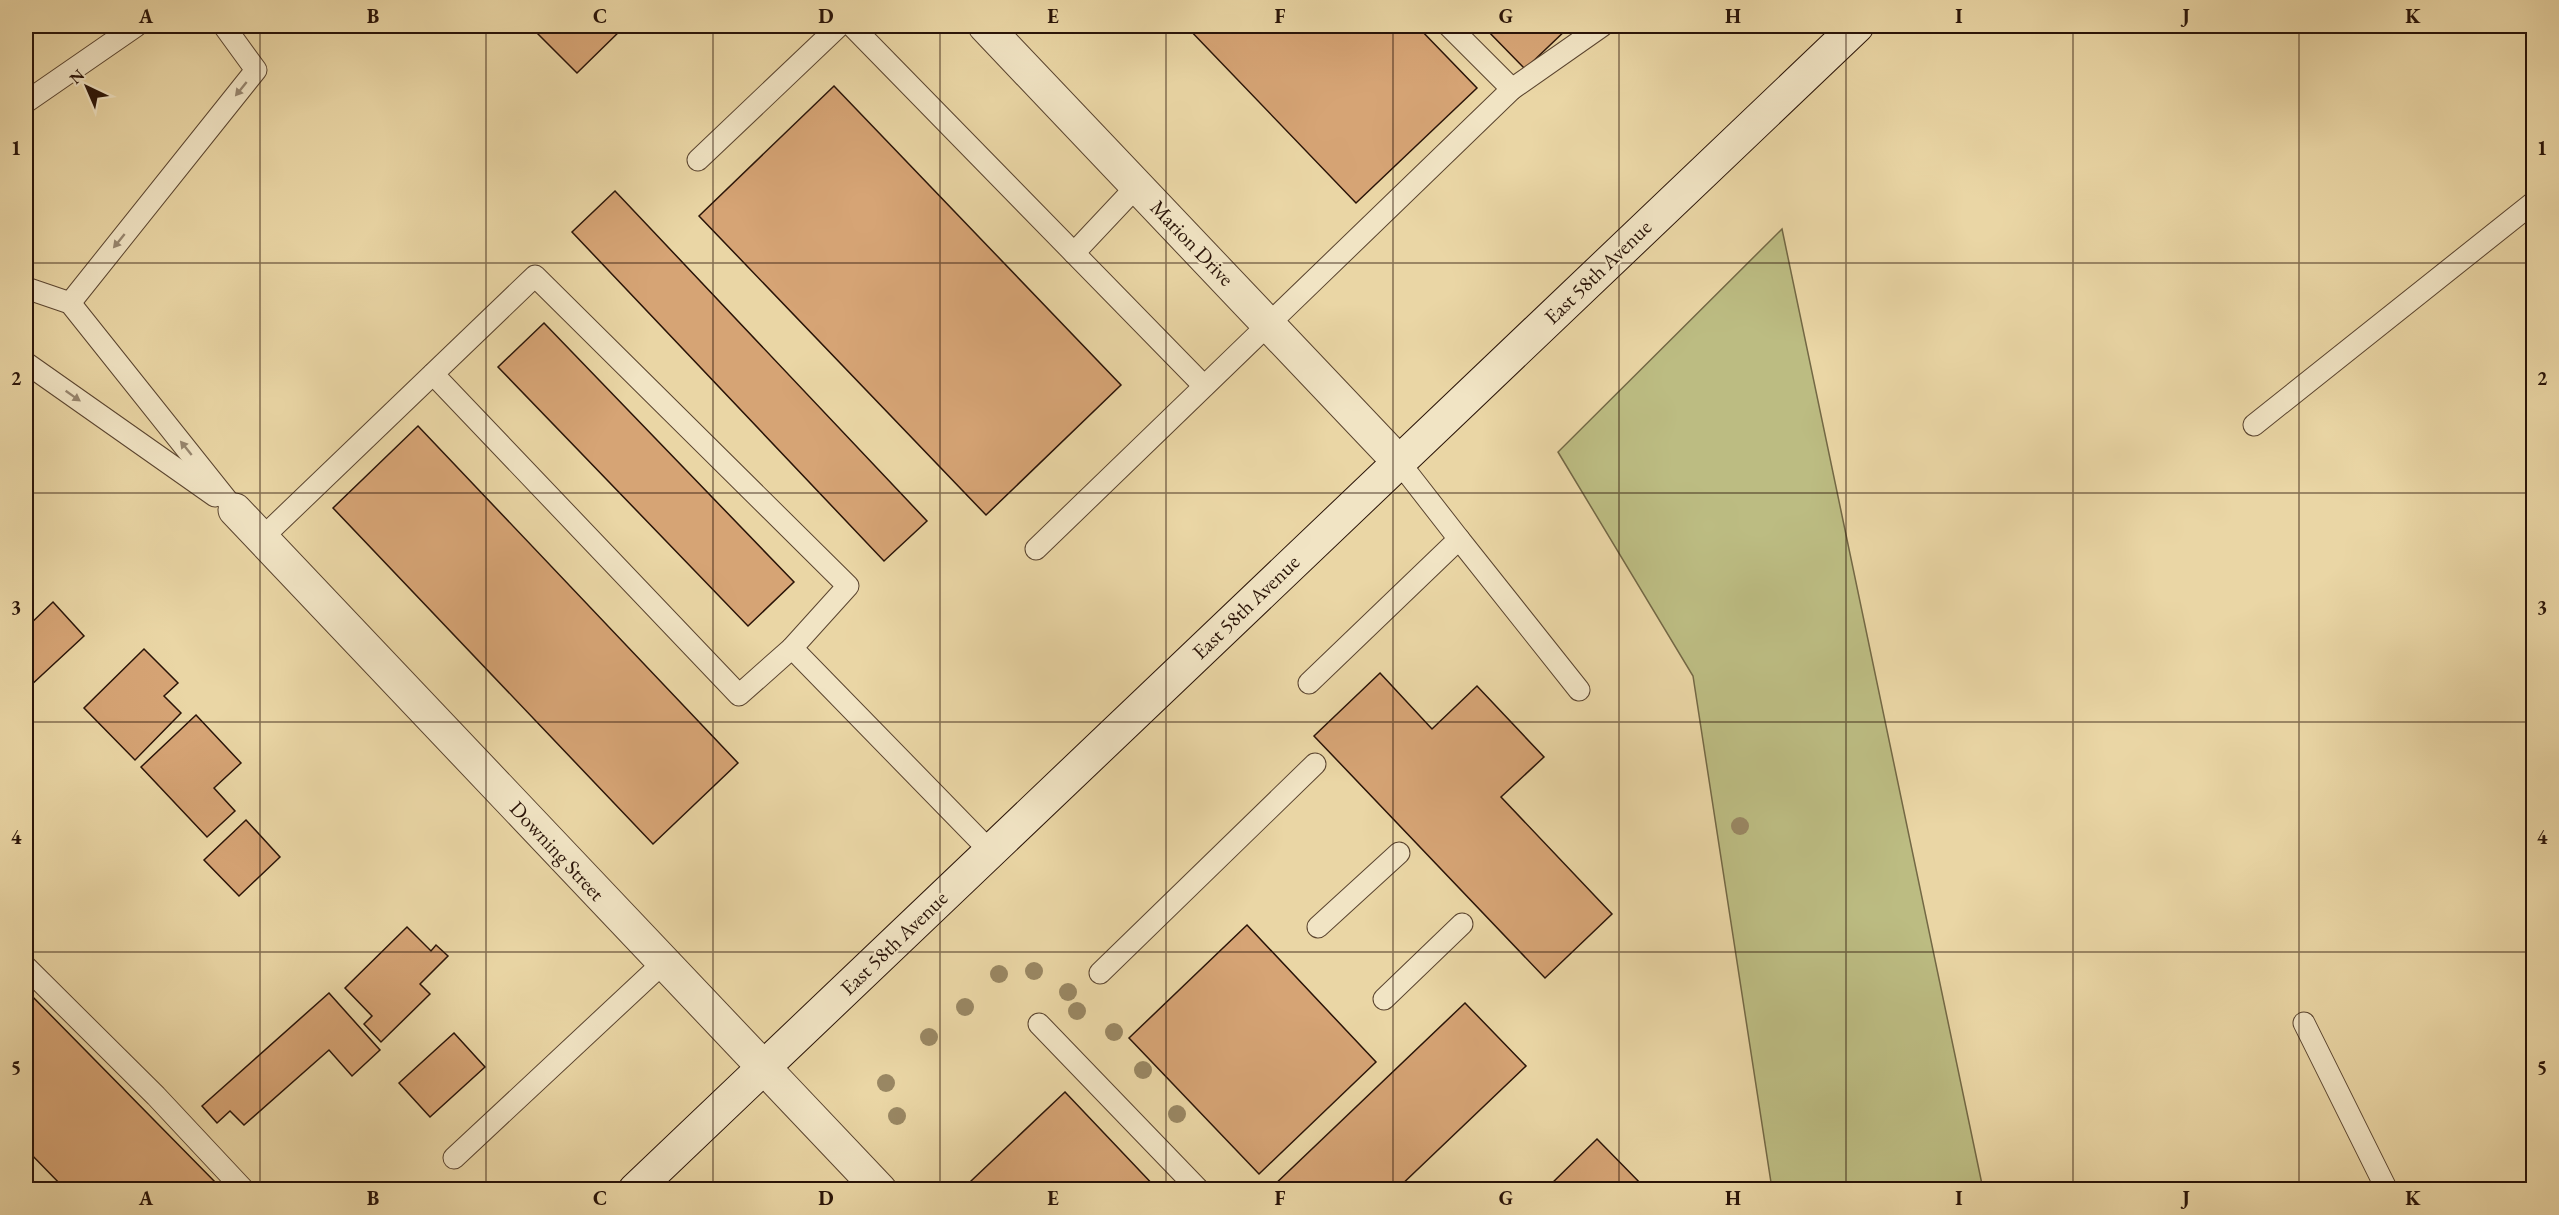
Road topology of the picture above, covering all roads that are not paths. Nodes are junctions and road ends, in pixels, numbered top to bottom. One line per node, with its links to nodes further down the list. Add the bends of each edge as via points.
1 (136, 26): 10 (lane)
2 (224, 26): 16 (lane, one-way to 16, via 256,70)
3 (839, 26): 11 (lane)
4 (852, 26): 14 (lane)
5 (984, 26): 12 (main road, Marion Drive)
6 (1449, 26): 9 (lane)
7 (1602, 26): 9 (lane)
8 (1857, 26): 22 (main road, East 58th Avenue)
9 (1512, 89): 17 (lane)
10 (26, 102)
11 (698, 160)
12 (1137, 186): 14 (lane); 17 (main road, Marion Drive)
13 (2534, 202): 21 (lane)
14 (1074, 253): 20 (lane)
15 (26, 288): 16 (lane)
16 (70, 303): 23 (lane, one-way to 16)
17 (1269, 324): 20 (lane); 22 (main road, Marion Drive)
18 (26, 363): 23 (lane, one-way to 23)
19 (434, 374): 24 (lane); 27 (lane, via 740,695); 27 (lane, via 535,276 848,586)
20 (1204, 386): 26 (lane)
21 (2254, 425)
22 (1399, 462): 25 (lane); 31 (main road, East 58th Avenue)
23 (236, 510): 24 (main road, Downing Street)
24 (262, 538): 35 (main road, Downing Street)
25 (1459, 539): 28 (lane); 29 (lane)
26 (1036, 549)
27 (792, 648): 31 (lane)
28 (1309, 683)
29 (1579, 690)
30 (1315, 764): 37 (lane)
31 (990, 851): 41 (main road, East 58th Avenue)
32 (1399, 853): 34 (lane)
33 (1462, 924): 38 (lane)
34 (1318, 927)
35 (663, 963): 41 (main road, Downing Street); 42 (lane)
36 (26, 967): 43 (lane)
37 (1100, 973)
38 (1384, 999)
39 (2304, 1023): 47 (lane)
40 (1039, 1024): 46 (lane)
41 (762, 1068): 44 (main road, East 58th Avenue); 45 (main road, Downing Street)
42 (454, 1158)
43 (244, 1190)
44 (635, 1190)
45 (880, 1190)
46 (1199, 1190)
47 (2387, 1190)

